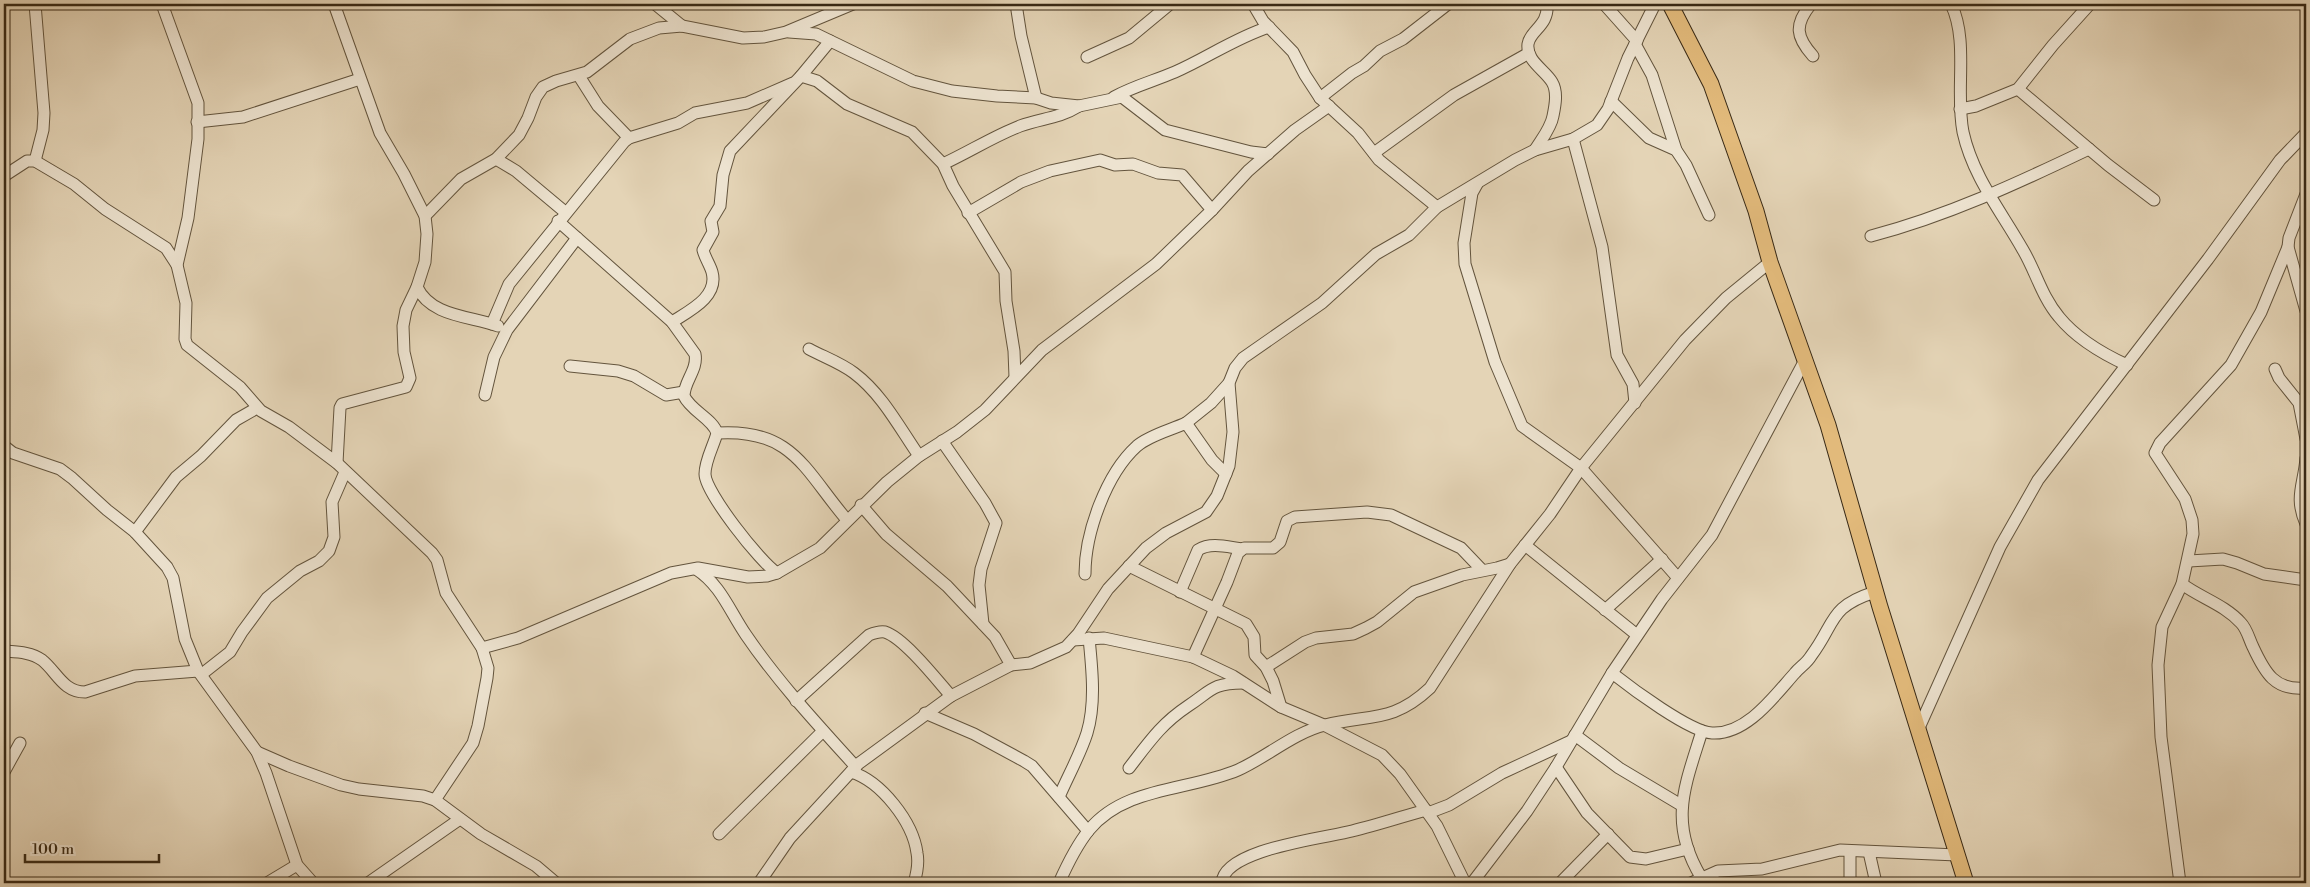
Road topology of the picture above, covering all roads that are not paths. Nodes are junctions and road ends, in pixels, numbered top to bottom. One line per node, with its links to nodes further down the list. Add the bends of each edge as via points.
1 (35, 4): 46 (street, via 44,113)
2 (162, 4): 36 (street, via 194,89)
3 (334, 4): 26 (street)
4 (655, 4): 17 (street)
5 (853, 4): 19 (street)
6 (1016, 4): 29 (street)
7 (1170, 4): 24 (street, via 1129,38)
8 (1253, 4): 18 (street)
9 (1448, 4): 31 (street)
10 (1546, 4): 22 (street, via 1544,21 1528,42)
11 (1604, 4): 21 (street)
12 (1655, 4): 21 (street)
13 (1670, 4): 62 (main road, via 1715,93)
14 (1811, 4): 23 (street, via 1798,28 1800,40)
15 (1951, 4): 35 (street, via 1959,32)
16 (2090, 4): 28 (street)
17 (682, 26): 19 (street, via 743,38); 25 (street, via 659,28 630,39 602,62)
18 (1269, 28): 30 (street, via 1218,48 1174,73); 31 (street, via 1293,52)
19 (786, 32): 20 (street, via 816,34)
20 (830, 41): 27 (street); 29 (street, via 922,84 971,94)
21 (1636, 42): 32 (street); 42 (street, via 1652,76)
22 (1529, 53): 41 (street, via 1556,91 1553,117); 43 (street, via 1454,95)
23 (1813, 56)
24 (1087, 57)
25 (578, 76): 38 (street, via 602,112); 45 (street, via 543,88 519,135)
26 (360, 78): 36 (street, via 243,117); 57 (street, via 380,133)
27 (797, 79): 38 (street, via 747,103 695,113 678,123); 47 (street, via 811,78 848,104 912,132); 66 (street, via 730,150 720,206 711,221 713,232 703,250 712,274 710,291 700,304)
28 (2018, 89): 35 (street); 40 (street)
29 (1036, 98): 33 (street)
30 (1112, 98): 33 (street); 44 (street, via 1128,100 1165,130)
31 (1320, 98): 34 (street)
32 (1611, 101): 39 (street, via 1597,125); 42 (street, via 1650,138)
33 (1079, 106): 47 (street, via 1064,115 1004,133)
34 (1329, 106): 43 (street); 44 (street)
35 (1960, 109): 51 (street, via 1970,154)
36 (198, 122): 63 (street, via 188,218)
37 (2306, 133): 71 (street, via 2280,160)
38 (629, 138): 58 (street)
39 (1573, 140): 41 (street); 78 (street, via 1602,247 1617,354 1633,384)
40 (2089, 149): 51 (street); 52 (street)
41 (1535, 150): 49 (street)
42 (1676, 150): 56 (street)
43 (1374, 153): 53 (street)
44 (1268, 154): 54 (street)
45 (496, 159): 57 (street, via 461,179); 58 (street, via 516,171)
46 (35, 161): 48 (street, via 27,161); 63 (street, via 166,248)
47 (943, 164): 55 (street)
48 (4, 176)
49 (1477, 184): 53 (street); 90 (street, via 1470,204 1464,256 1495,362 1522,426)
50 (2306, 194): 61 (street)
51 (1988, 195): 59 (street, via 1941,215); 71 (street, via 2060,318 2098,349)
52 (2154, 200)
53 (1437, 207): 75 (street, via 1409,234 1376,254 1322,303 1243,358)
54 (1212, 210): 55 (street, via 1182,175 1100,160 1050,171 1021,182); 74 (street, via 1156,264 1059,335)
55 (968, 212): 74 (street, via 1006,276)
56 (1709, 215)
57 (425, 216): 64 (street, via 427,247)
58 (562, 217): 60 (street); 67 (street, via 509,284)
59 (1871, 236)
60 (576, 238): 66 (street); 68 (street)
61 (2288, 247): 65 (street); 101 (street, via 2261,312 2231,365 2156,449 2156,458 2181,492 2190,513 2194,534)
62 (1770, 262): 70 (main road); 78 (street, via 1726,298 1685,340)
63 (177, 265): 80 (street, via 184,291 185,339 188,345 240,386)
64 (417, 287): 67 (street, via 425,301 432,305); 89 (street, via 406,310 403,326 409,384 342,404)
65 (2306, 311)
66 (672, 322): 76 (street, via 695,354 696,361)
67 (492, 324): 68 (street)
68 (507, 330): 77 (street, via 494,357)
69 (809, 349): 87 (street, via 854,373 873,391)
70 (1805, 360): 108 (street, via 1712,535); 112 (main road, via 1828,425)
71 (2127, 365): 134 (street, via 2052,460 2022,505)
72 (570, 366): 76 (street, via 618,371 634,376 666,395)
73 (2275, 369): 81 (street, via 2283,385 2296,398)
74 (1015, 377): 85 (street, via 985,410)
75 (1229, 383): 82 (street); 92 (street, via 1233,432)
76 (684, 392): 83 (street, via 691,407)
77 (485, 395)
78 (1635, 403): 90 (street)
79 (2306, 404): 81 (street)
80 (257, 408): 89 (street); 97 (street, via 236,420 176,476)
81 (2303, 416): 84 (street)
82 (1186, 423): 92 (street); 107 (street, via 1138,446 1109,484 1086,551)
83 (717, 432): 95 (street, via 745,432 760,436 795,454); 106 (street, via 706,470 707,483 741,536)
84 (2306, 439)
85 (942, 441): 87 (street); 115 (street, via 996,523 979,584)
86 (4, 446): 97 (street, via 13,454 60,469)
87 (919, 456): 94 (street)
88 (2306, 458): 93 (street)
89 (337, 463): 91 (street)
90 (1581, 468): 98 (street); 100 (street)
91 (345, 472): 119 (street, via 432,553 449,598); 124 (street, via 332,502 334,537 329,552 267,598 230,652)
92 (1226, 474): 103 (street, via 1206,512 1146,548)
93 (2304, 481): 96 (street, via 2300,507)
94 (861, 505): 95 (street); 115 (street, via 886,534 947,586)
95 (847, 520): 106 (street, via 820,548)
96 (2306, 524)
97 (135, 532): 124 (street, via 157,554 172,578 181,624)
98 (1525, 545): 102 (street); 114 (street)
99 (1242, 549): 105 (street, via 1273,548 1280,542 1287,521 1295,516 1378,512 1461,548); 111 (street, via 1204,546 1198,550); 113 (street)
100 (1662, 559): 108 (street); 114 (street)
101 (2189, 561): 109 (street, via 2223,559 2264,574); 110 (street)
102 (1510, 564): 105 (street); 132 (street, via 1467,626 1430,688 1415,702 1390,714)
103 (1129, 566): 111 (street); 118 (street, via 1100,599)
104 (694, 568): 106 (street, via 748,577); 119 (street, via 671,572 518,638); 129 (street, via 713,582 746,635)
105 (1482, 570): 123 (street, via 1414,592 1366,628 1353,634 1305,642)
106 (777, 573)
107 (1085, 574)
108 (1678, 578): 116 (street)
109 (2306, 580)
110 (2182, 584): 127 (street, via 2224,608 2242,624 2262,665 2276,683 2288,688); 171 (street, via 2162,627 2158,665 2162,737)
111 (1180, 592): 113 (street)
112 (1876, 592): 133 (street, via 1861,596 1838,612 1811,658 1755,717 1719,733); 134 (main road)
113 (1214, 610): 121 (street); 123 (street, via 1252,630 1256,655)
114 (1605, 610): 116 (street)
115 (983, 624): 122 (street, via 1000,643)
116 (1638, 635): 125 (street)
117 (1089, 638): 118 (street); 121 (street, via 1104,638); 143 (street, via 1090,720)
118 (1073, 640): 122 (street, via 1049,656)
119 (482, 648): 144 (street, via 488,668 478,726 472,743)
120 (4, 651): 124 (street, via 36,657 58,679 78,692 135,676)
121 (1193, 657): 126 (street)
122 (1011, 665): 128 (street)
123 (1266, 667): 130 (street)
124 (200, 673): 138 (street)
125 (1612, 673): 133 (street, via 1658,706); 136 (street)
126 (1243, 684): 130 (street); 140 (street, via 1232,683 1207,690 1164,723)
127 (2306, 688)
128 (951, 696): 129 (street, via 902,645 886,633 877,632 869,635); 131 (street)
129 (796, 701): 135 (street)
130 (1281, 707): 132 (street)
131 (925, 713): 141 (street); 143 (street, via 1024,761)
132 (1324, 725): 146 (street, via 1382,755); 148 (street, via 1223,776 1138,798 1116,808)
133 (1702, 730): 145 (street)
134 (1918, 730): 154 (main road)
135 (823, 731): 141 (street); 149 (street)
136 (1573, 738): 139 (street); 145 (street); 146 (street, via 1502,773 1449,805)
137 (20, 744): 142 (street)
138 (257, 752): 144 (street, via 359,789); 155 (street)
139 (1556, 767): 150 (street, via 1587,813); 166 (street)
140 (1130, 768)
141 (853, 770): 161 (street, via 790,838); 162 (street, via 891,800 901,814 918,854)
142 (4, 772)
143 (1059, 797): 148 (street)
144 (435, 800): 147 (street)
145 (1681, 805): 151 (street)
146 (1427, 811): 164 (street, via 1260,852 1227,870); 165 (street)
147 (460, 819): 159 (street); 160 (street, via 502,848 536,866)
148 (1088, 831): 163 (street)
149 (719, 834)
150 (1608, 834): 151 (street, via 1635,859); 167 (street)
151 (1688, 849): 156 (street)
152 (1850, 850): 153 (street); 156 (street, via 1816,854 1762,869 1718,871); 168 (street)
153 (1869, 852): 154 (street); 169 (street)
154 (1957, 855): 170 (main road)
155 (297, 865): 157 (street); 158 (street)
156 (1696, 880)
157 (268, 883)
158 (314, 883)
159 (368, 883)
160 (556, 883)
161 (759, 883)
162 (914, 883)
163 (1059, 883)
164 (1222, 883)
165 (1466, 883)
166 (1472, 883)
167 (1560, 883)
168 (1850, 883)
169 (1876, 883)
170 (1966, 883)
171 (2180, 883)

